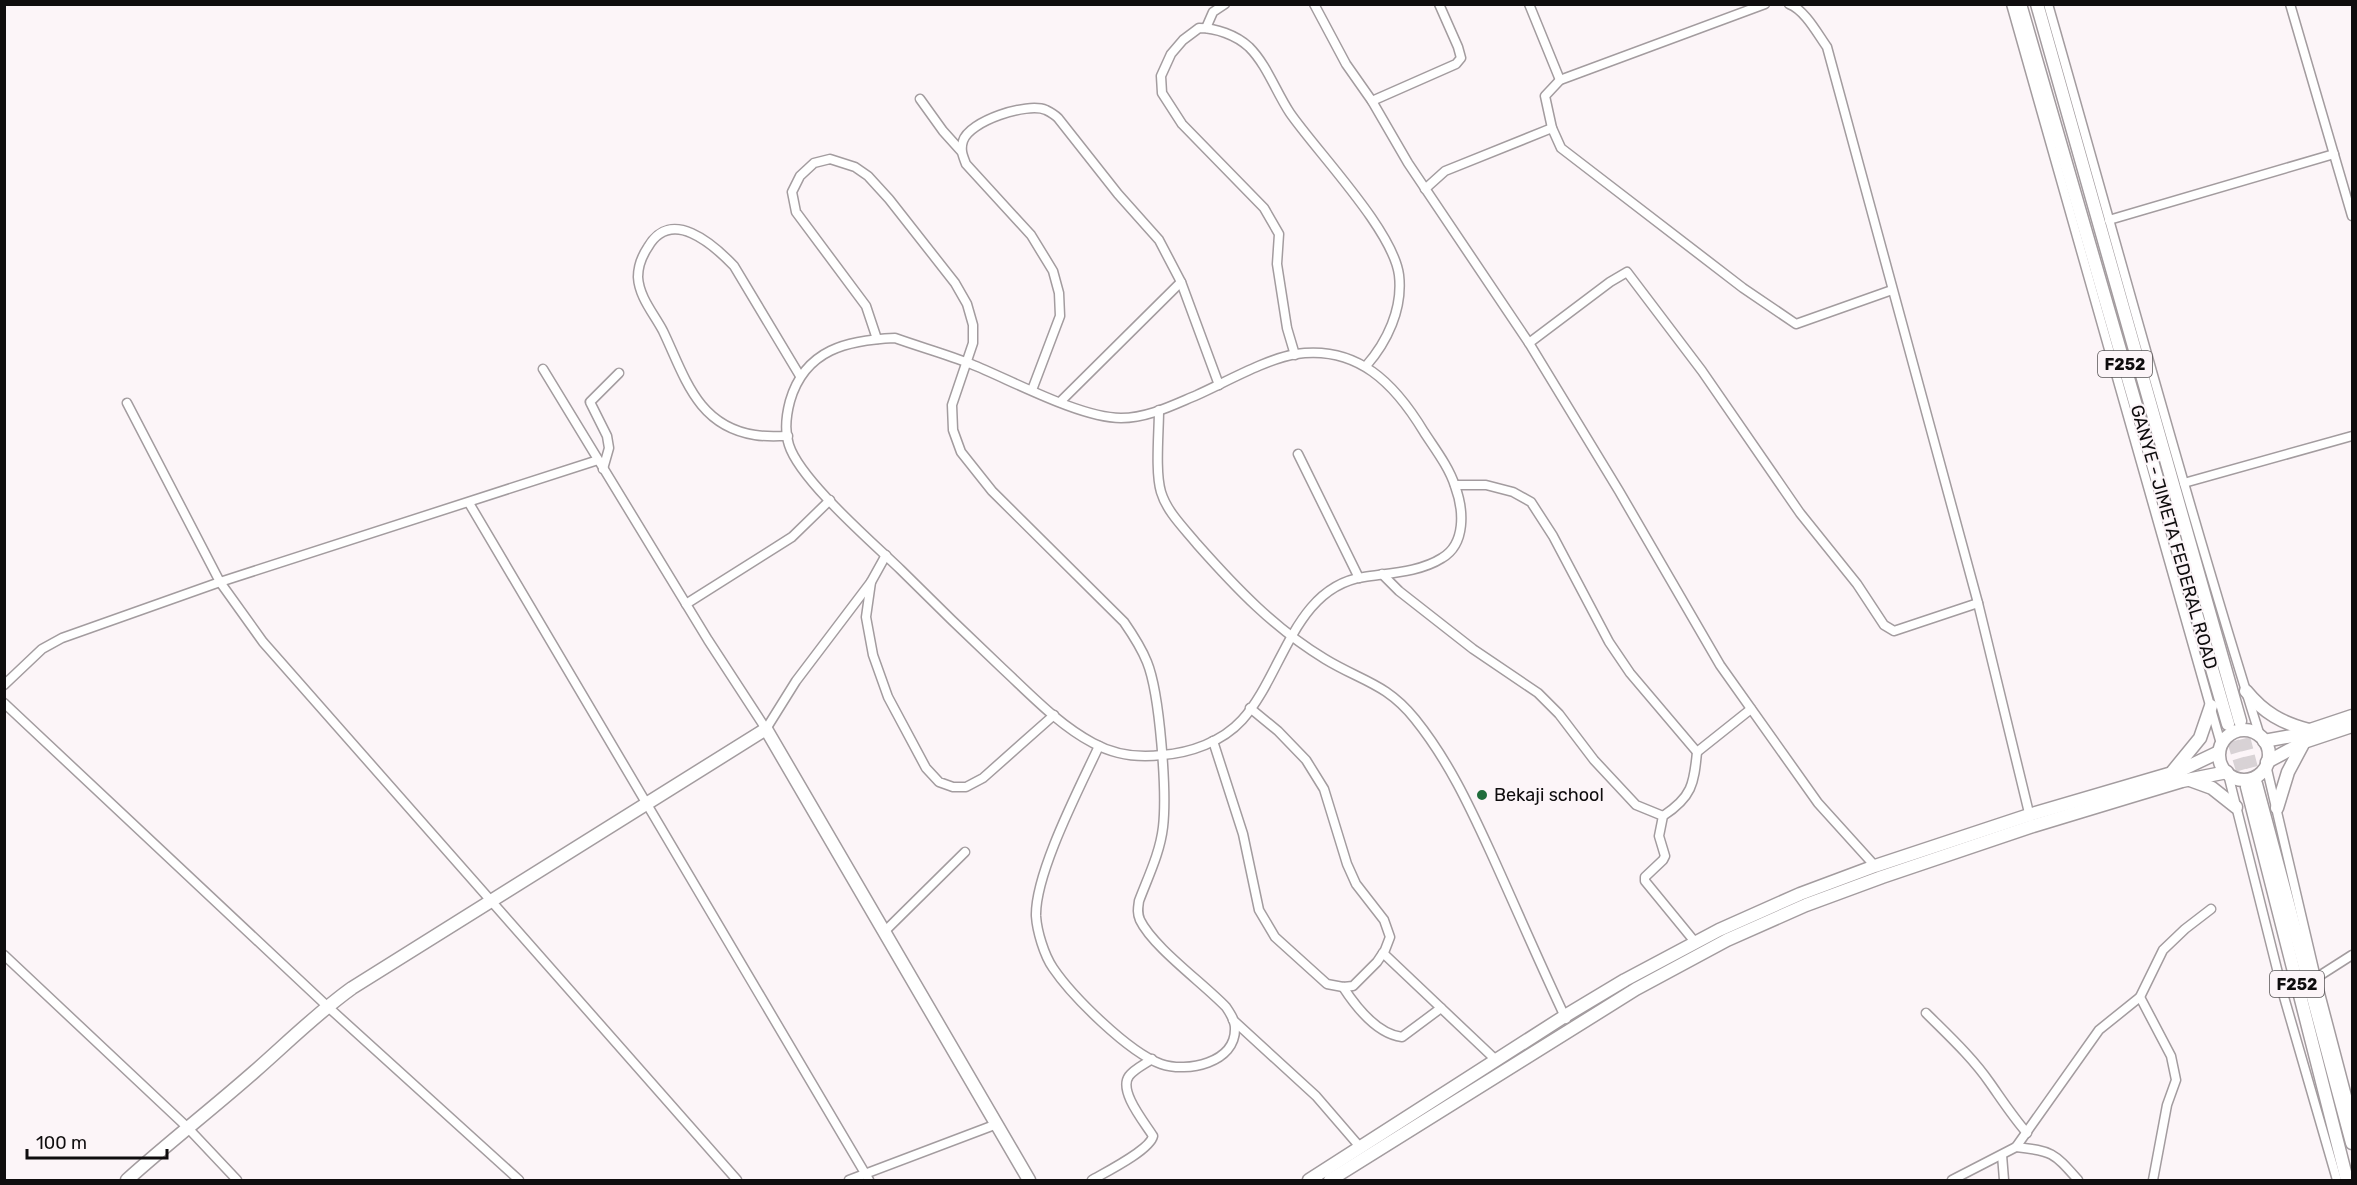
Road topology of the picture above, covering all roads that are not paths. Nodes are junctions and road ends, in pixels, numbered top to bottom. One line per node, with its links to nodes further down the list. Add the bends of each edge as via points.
1 (1225, 4): 12 (street, via 1213,12)
2 (1314, 4): 15 (street, via 1346,64)
3 (1439, 4): 15 (street, via 1461,58 1456,64)
4 (1529, 4): 13 (street)
5 (1765, 4): 13 (street)
6 (1789, 4): 23 (street, via 1827,47)
7 (2011, 4): 57 (street)
8 (2020, 4): 9 (main road, GANYE - JIMETA FEDERAL ROAD / F252, via 2234,722)
9 (2037, 4)
10 (2048, 4): 21 (street)
11 (2290, 4): 18 (street)
12 (1206, 28): 26 (street, via 1194,30 1171,54 1161,76 1162,93 1182,124 1263,208 1279,234 1277,264); 28 (street, via 1233,35 1249,47 1290,112 1364,208 1394,257 1399,275 1394,321 1380,350)
13 (1560, 80): 16 (street, via 1545,96)
14 (920, 99): 17 (street)
15 (1372, 101): 19 (street)
16 (1552, 128): 19 (street, via 1445,171); 23 (street, via 1561,148 1569,155 1796,324)
17 (961, 151): 22 (street, via 963,139 975,126 994,117 1045,109 1058,118 1159,240); 33 (street, via 966,164 1031,235 1053,271 1060,316)
18 (2334, 154): 20 (street); 21 (street)
19 (1425, 189): 25 (street)
20 (2352, 216)
21 (2109, 220): 42 (street)
22 (1181, 282): 32 (street); 34 (street)
23 (1892, 290): 51 (street)
24 (877, 339): 27 (street, via 895,338); 27 (street, via 866,306 796,212 792,192 800,176 814,163 830,159 868,176 955,283 973,325); 31 (street, via 852,342 830,351)
25 (1529, 343): 51 (street, via 1627,272 1884,625 1894,631); 59 (street, via 1720,665)
26 (1295, 354): 28 (street, via 1345,357); 32 (street)
27 (967, 362): 33 (street); 71 (street, via 951,418 961,452 992,491 1124,622 1136,639 1148,664 1155,696)
28 (1365, 366): 43 (street, via 1403,400)
29 (543, 369): 40 (street)
30 (619, 373): 41 (street, via 590,402 607,436 609,448)
31 (800, 376): 37 (street, via 785,422); 37 (street, via 739,274 721,252 683,230 666,230 652,240 641,257 638,277 643,297 699,405 730,427 755,435)
32 (1219, 385): 36 (street)
33 (1032, 390): 34 (street)
34 (1060, 402): 36 (street, via 1117,418 1145,416)
35 (127, 403): 49 (street)
36 (1159, 410): 53 (street, via 1160,490 1166,503 1234,586)
37 (788, 436): 44 (street, via 798,465)
38 (2352, 436): 42 (street)
39 (1298, 454): 48 (street)
40 (598, 460): 41 (street); 45 (street)
41 (603, 469): 52 (street)
42 (2184, 483): 55 (street)
43 (1455, 485): 47 (street, via 1461,528 1455,549 1440,560 1417,568); 70 (street, via 1486,485 1531,502 1609,642)
44 (830, 500): 46 (street); 52 (street, via 792,537)
45 (469, 503): 49 (street); 76 (street)
46 (886, 555): 50 (street); 60 (street)
47 (1382, 574): 48 (street); 79 (street, via 1473,649 1538,693 1636,805)
48 (1359, 578): 53 (street, via 1333,586 1312,605)
49 (220, 582): 54 (street, via 62,638 42,649); 83 (street, via 263,642)
50 (872, 582): 60 (street, via 866,617 873,655 888,697 927,768 939,782 966,786 983,778); 63 (street, via 796,681)
51 (1978, 603): 80 (street)
52 (686, 604): 63 (street)
53 (1292, 638): 58 (street); 96 (street, via 1397,698 1434,744 1461,788)
54 (4, 685)
55 (2246, 691): 64 (main road, via 2274,718); 65 (street)
56 (4, 704): 93 (street)
57 (2211, 706): 69 (street); 73 (main road, via 2200,738)
58 (1250, 708): 66 (street, via 1241,721); 87 (street, via 1306,759 1324,789 1356,884 1384,920 1390,937)
59 (1751, 709): 70 (street); 82 (street, via 1818,803)
60 (1054, 715): 68 (street)
61 (2352, 716): 64 (main road)
62 (2352, 726): 67 (main road)
63 (766, 729): 76 (main road); 85 (main road)
64 (2310, 730): 65 (main road)
65 (2262, 738): 69 (main road, via 2242,730 2230,734); 72 (main road, via 2269,753)
66 (1213, 741): 71 (street); 91 (street, via 1243,834 1259,910 1275,937 1305,966 1327,984)
67 (2304, 742): 72 (main road); 78 (main road, via 2288,772)
68 (1099, 746): 71 (street, via 1127,755); 99 (street, via 1047,867 1036,918 1052,967 1086,1006)
69 (2220, 748): 73 (main road, via 2190,767); 74 (main road, via 2221,763)
70 (1697, 752): 79 (street, via 1689,794)
71 (1161, 756): 97 (street, via 1163,828 1138,901 1138,918 1156,942 1226,1007)
72 (2267, 764): 74 (main road, via 2253,778 2240,779); 78 (street)
73 (2171, 773): 80 (main road)
74 (2227, 773): 75 (main road); 77 (street)
75 (2189, 780): 77 (main road, via 2212,788); 80 (main road)
76 (647, 802): 83 (main road); 109 (street)
77 (2236, 807): 123 (street, via 2284,997)
78 (2277, 808): 90 (street)
79 (1663, 816): 86 (street, via 1659,836 1664,860 1648,872 1645,881)
80 (2031, 821): 82 (main road); 98 (main road, via 1806,905 1636,988)
81 (965, 852): 85 (street)
82 (1875, 866): 86 (main road, via 1800,894)
83 (489, 901): 93 (main road); 113 (street)
84 (2211, 909): 92 (street, via 2163,950)
85 (884, 932): 102 (main road)
86 (1695, 942): 96 (main road)
87 (1383, 953): 91 (street, via 1353,986); 94 (street)
88 (4, 955): 103 (street)
89 (2352, 955): 90 (street)
90 (2316, 978): 101 (street)
91 (1343, 987): 94 (street, via 1364,1014 1397,1037)
92 (2140, 997): 104 (street, via 2099,1030); 122 (street, via 2171,1056 2176,1080 2167,1105)
93 (327, 1006): 103 (main road); 112 (street)
94 (1441, 1008): 100 (street)
95 (1926, 1013): 104 (street, via 1990,1082)
96 (1564, 1016): 98 (street); 100 (main road)
97 (1233, 1020): 99 (street, via 1233,1039 1216,1059 1180,1068); 107 (street, via 1316,1096)
98 (1571, 1029): 118 (main road)
99 (1152, 1059): 116 (street, via 1133,1072 1126,1082 1126,1093 1153,1140)
100 (1497, 1061): 107 (main road)
101 (2352, 1115)
102 (997, 1124): 109 (street); 115 (main road)
103 (187, 1127): 110 (main road); 111 (street)
104 (2027, 1133): 106 (street)
105 (2352, 1143): 124 (main road, F252, via 2252,786)
106 (2016, 1147): 108 (street); 121 (street, via 2056,1155)
107 (1360, 1148): 117 (main road)
108 (2002, 1155): 119 (street); 120 (street)
109 (868, 1178): 114 (street)
110 (127, 1180)
111 (237, 1180)
112 (519, 1180)
113 (737, 1180)
114 (849, 1180)
115 (1029, 1180)
116 (1092, 1180)
117 (1309, 1180)
118 (1330, 1180)
119 (1952, 1180)
120 (2004, 1180)
121 (2078, 1180)
122 (2153, 1180)
123 (2337, 1180)
124 (2347, 1180)

